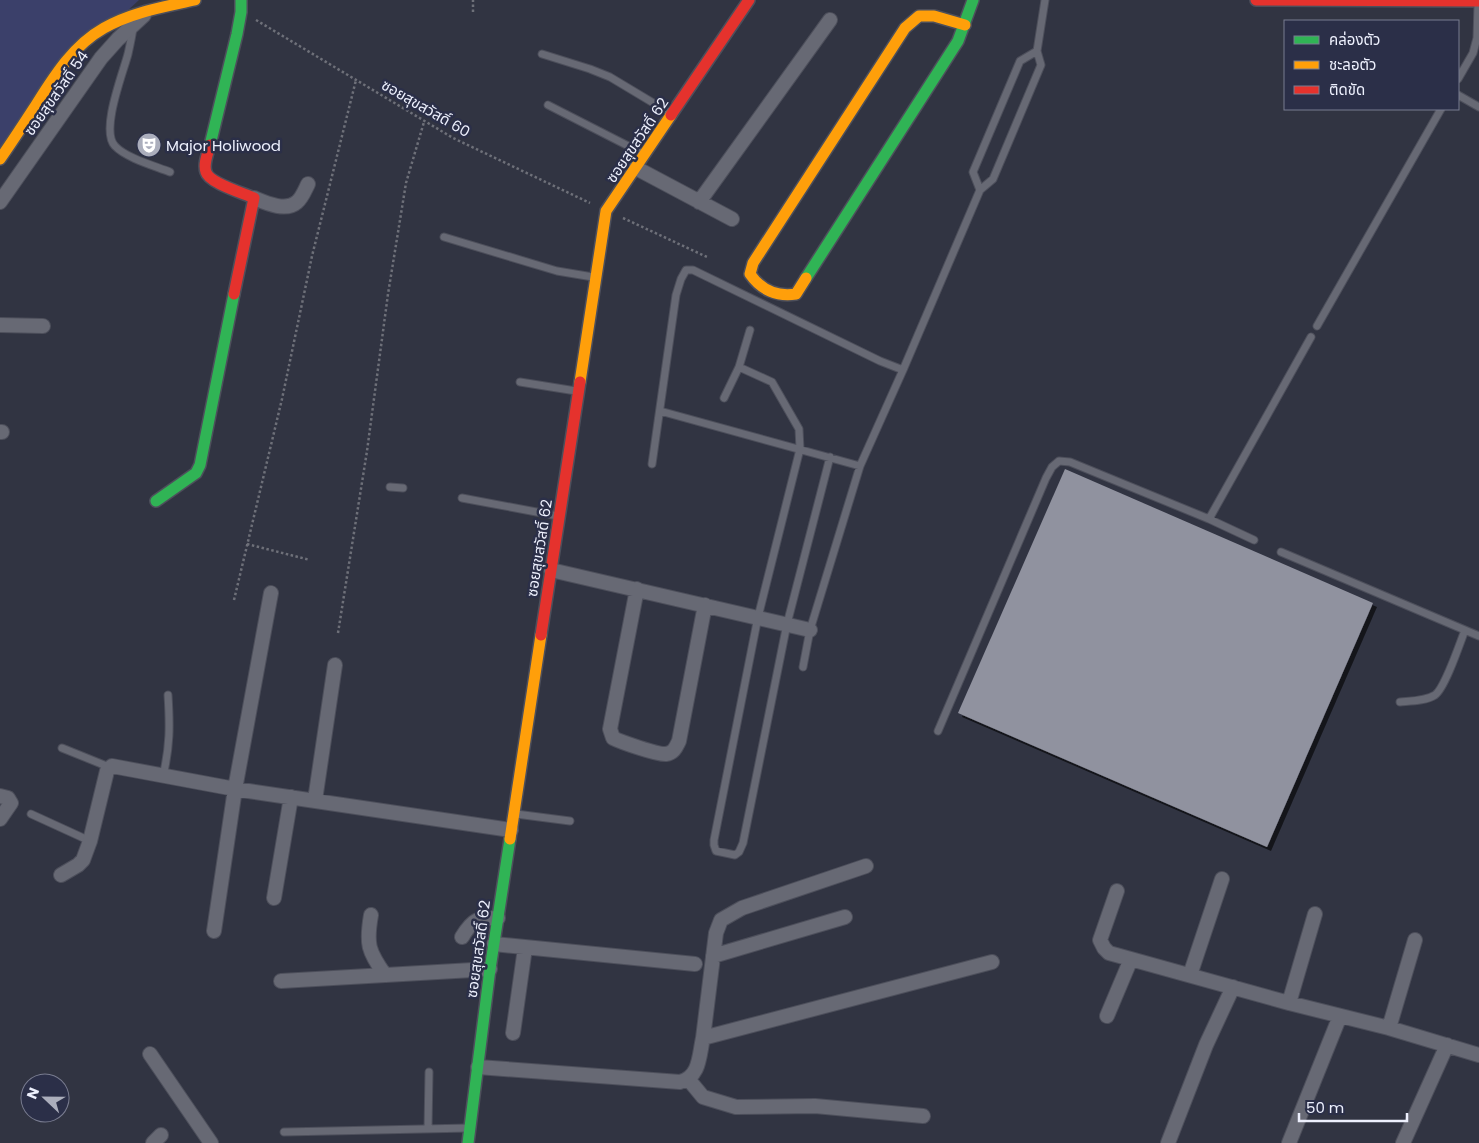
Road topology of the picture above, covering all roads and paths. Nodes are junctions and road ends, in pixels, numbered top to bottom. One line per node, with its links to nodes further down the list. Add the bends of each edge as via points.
1 (195, 0): 9 (street)
2 (241, 0): 10 (street)
3 (473, 0): 11 (path)
4 (749, 0): 23 (street, ซอยสุขสวัสดิ์ 62)
5 (972, 0): 14 (street)
6 (1045, 0): 15 (lane)
7 (1256, 0): 8 (street)
8 (1479, 1): 17 (lane, via 1477,38 1473,53)
9 (149, 11): 13 (street, ซอยสุขสวัสดิ์ 54); 26 (street, via 115,22 91,36 72,54)
10 (241, 12): 18 (path, ซอยสุขสวัสดิ์ 60); 31 (street, via 205,166 211,180)
11 (473, 12)
12 (830, 20): 33 (street)
13 (134, 25): 28 (lane, via 114,103 111,138 114,146 125,154); 32 (street, ซอยสุขสวัสดิ์ 54, via 100,58)
14 (966, 25): 14 (street, via 934,16 919,16 905,28 753,263 750,274 755,283 787,296 796,294)
15 (1036, 51): 30 (lane, via 1041,65 993,179); 30 (lane, via 1020,61 973,172)
16 (542, 54): 23 (lane, via 610,77)
17 (1459, 77)
18 (356, 80): 24 (path, ซอยสุขสวัสดิ์ 60); 61 (path, via 312,256)
19 (1459, 96): 21 (lane)
20 (548, 105): 25 (lane)
21 (1479, 107)
22 (1440, 110): 41 (lane)
23 (672, 114): 25 (street, ซอยสุขสวัสดิ์ 62)
24 (424, 122): 34 (path, ซอยสุขสวัสดิ์ 60); 73 (path, via 405,192)
25 (645, 155): 27 (street, ซอยสุขสวัสดิ์ 62)
26 (0, 159)
27 (636, 168): 33 (street); 34 (street, ซอยสุขสวัสดิ์ 62)
28 (170, 172)
29 (308, 184): 31 (street, via 295,204 275,206)
30 (980, 190): 45 (lane)
31 (254, 198): 57 (street, via 200,465 196,473)
32 (0, 202)
33 (699, 202): 35 (street)
34 (606, 211): 37 (path, ซอยสุขสวัสดิ์ 60); 38 (street, ซอยสุขสวัสดิ์ 62)
35 (732, 220)
36 (444, 237): 38 (lane, via 557,271)
37 (707, 256)
38 (596, 277): 47 (street, ซอยสุขสวัสดิ์ 62)
39 (0, 325): 40 (street)
40 (43, 326)
41 (1317, 326)
42 (750, 330): 44 (lane)
43 (1311, 337): 59 (lane)
44 (739, 367): 48 (lane); 50 (lane, via 772,382 800,428)
45 (903, 370): 49 (lane, via 693,270 686,270 676,295); 53 (lane)
46 (520, 382): 47 (lane)
47 (578, 391): 58 (street, ซอยสุขสวัสดิ์ 62)
48 (724, 398)
49 (660, 411): 50 (lane); 52 (lane)
50 (800, 449): 51 (lane); 69 (lane)
51 (830, 457): 53 (lane); 70 (lane)
52 (652, 464)
53 (860, 466): 71 (lane)
54 (390, 487): 55 (lane)
55 (403, 488)
56 (462, 498): 58 (lane)
57 (156, 501)
58 (559, 516): 64 (street, ซอยสุขสวัสดิ์ 62)
59 (1209, 519): 60 (lane); 79 (lane, via 1070,462 1059,461 1046,478)
60 (1254, 540)
61 (247, 544): 63 (path); 67 (path)
62 (1281, 552): 72 (lane)
63 (310, 560)
64 (551, 570): 65 (street); 88 (street, ซอยสุขสวัสดิ์ 62)
65 (637, 589): 68 (street); 68 (street, via 610,729 613,738 624,743 666,754 674,751 680,741)
66 (271, 593): 83 (street)
67 (234, 600)
68 (706, 605): 69 (street)
69 (758, 617): 70 (street); 70 (lane, via 714,840 716,851 723,853 735,855 743,843)
70 (787, 624): 71 (street)
71 (810, 630): 76 (lane)
72 (1465, 630): 74 (lane); 78 (lane, via 1436,695)
73 (338, 633)
74 (1479, 636)
75 (335, 665): 86 (street)
76 (803, 667)
77 (168, 695): 82 (lane, via 169,750)
78 (1400, 702)
79 (938, 731)
80 (62, 748): 81 (lane)
81 (109, 767): 82 (street); 92 (street)
82 (163, 776): 83 (street)
83 (235, 789): 85 (street); 102 (street)
84 (0, 796): 89 (street, via 11,802)
85 (291, 797): 86 (street); 97 (street)
86 (315, 800): 91 (street)
87 (30, 814): 92 (lane)
88 (514, 814): 90 (lane); 91 (street, ซอยสุขสวัสดิ์ 62)
89 (0, 819)
90 (570, 821)
91 (511, 830): 100 (street, ซอยสุขสวัสดิ์ 62)
92 (90, 841): 94 (street, via 83,860)
93 (866, 866): 107 (street, via 729,915 721,920)
94 (61, 875)
95 (1222, 879): 113 (street)
96 (1117, 891): 108 (street, via 1100,940 1109,953)
97 (274, 898)
98 (1315, 914): 116 (street)
99 (371, 915): 112 (street, via 369,948)
100 (498, 918): 103 (street, via 480,918 468,926); 105 (street, ซอยสุขสวัสดิ์ 62)
101 (845, 918): 107 (street)
102 (214, 931)
103 (462, 937)
104 (1415, 940): 119 (street)
105 (494, 944): 106 (street); 111 (street, ซอยสุขสวัสดิ์ 62)
106 (525, 948): 110 (street); 120 (street)
107 (713, 956): 121 (street)
108 (1131, 959): 113 (street); 117 (street)
109 (992, 962): 121 (street)
110 (695, 964)
111 (490, 969): 112 (street); 125 (street, ซอยสุขสวัสดิ์ 62)
112 (385, 975): 114 (street)
113 (1190, 975): 115 (street)
114 (281, 981)
115 (1233, 987): 116 (street); 134 (street, via 1206,1045)
116 (1289, 1003): 118 (street)
117 (1107, 1016)
118 (1340, 1016): 119 (street); 135 (street)
119 (1389, 1028): 122 (street)
120 (513, 1033)
121 (702, 1038): 127 (street, via 695,1073)
122 (1447, 1045): 124 (street); 136 (street)
123 (150, 1054): 132 (street)
124 (1479, 1055)
125 (478, 1067): 127 (street, via 680,1082); 129 (street, ซอยสุขสวัสดิ์ 62)
126 (429, 1072): 130 (lane)
127 (689, 1080): 128 (street, via 703,1097 736,1107 814,1106)
128 (923, 1116)
129 (470, 1128): 130 (lane); 133 (street, ซอยสุขสวัสดิ์ 62)
130 (428, 1129): 131 (lane)
131 (284, 1132)
132 (211, 1143)
133 (468, 1143)
134 (1168, 1143)
135 (1289, 1143)
136 (1404, 1143)

